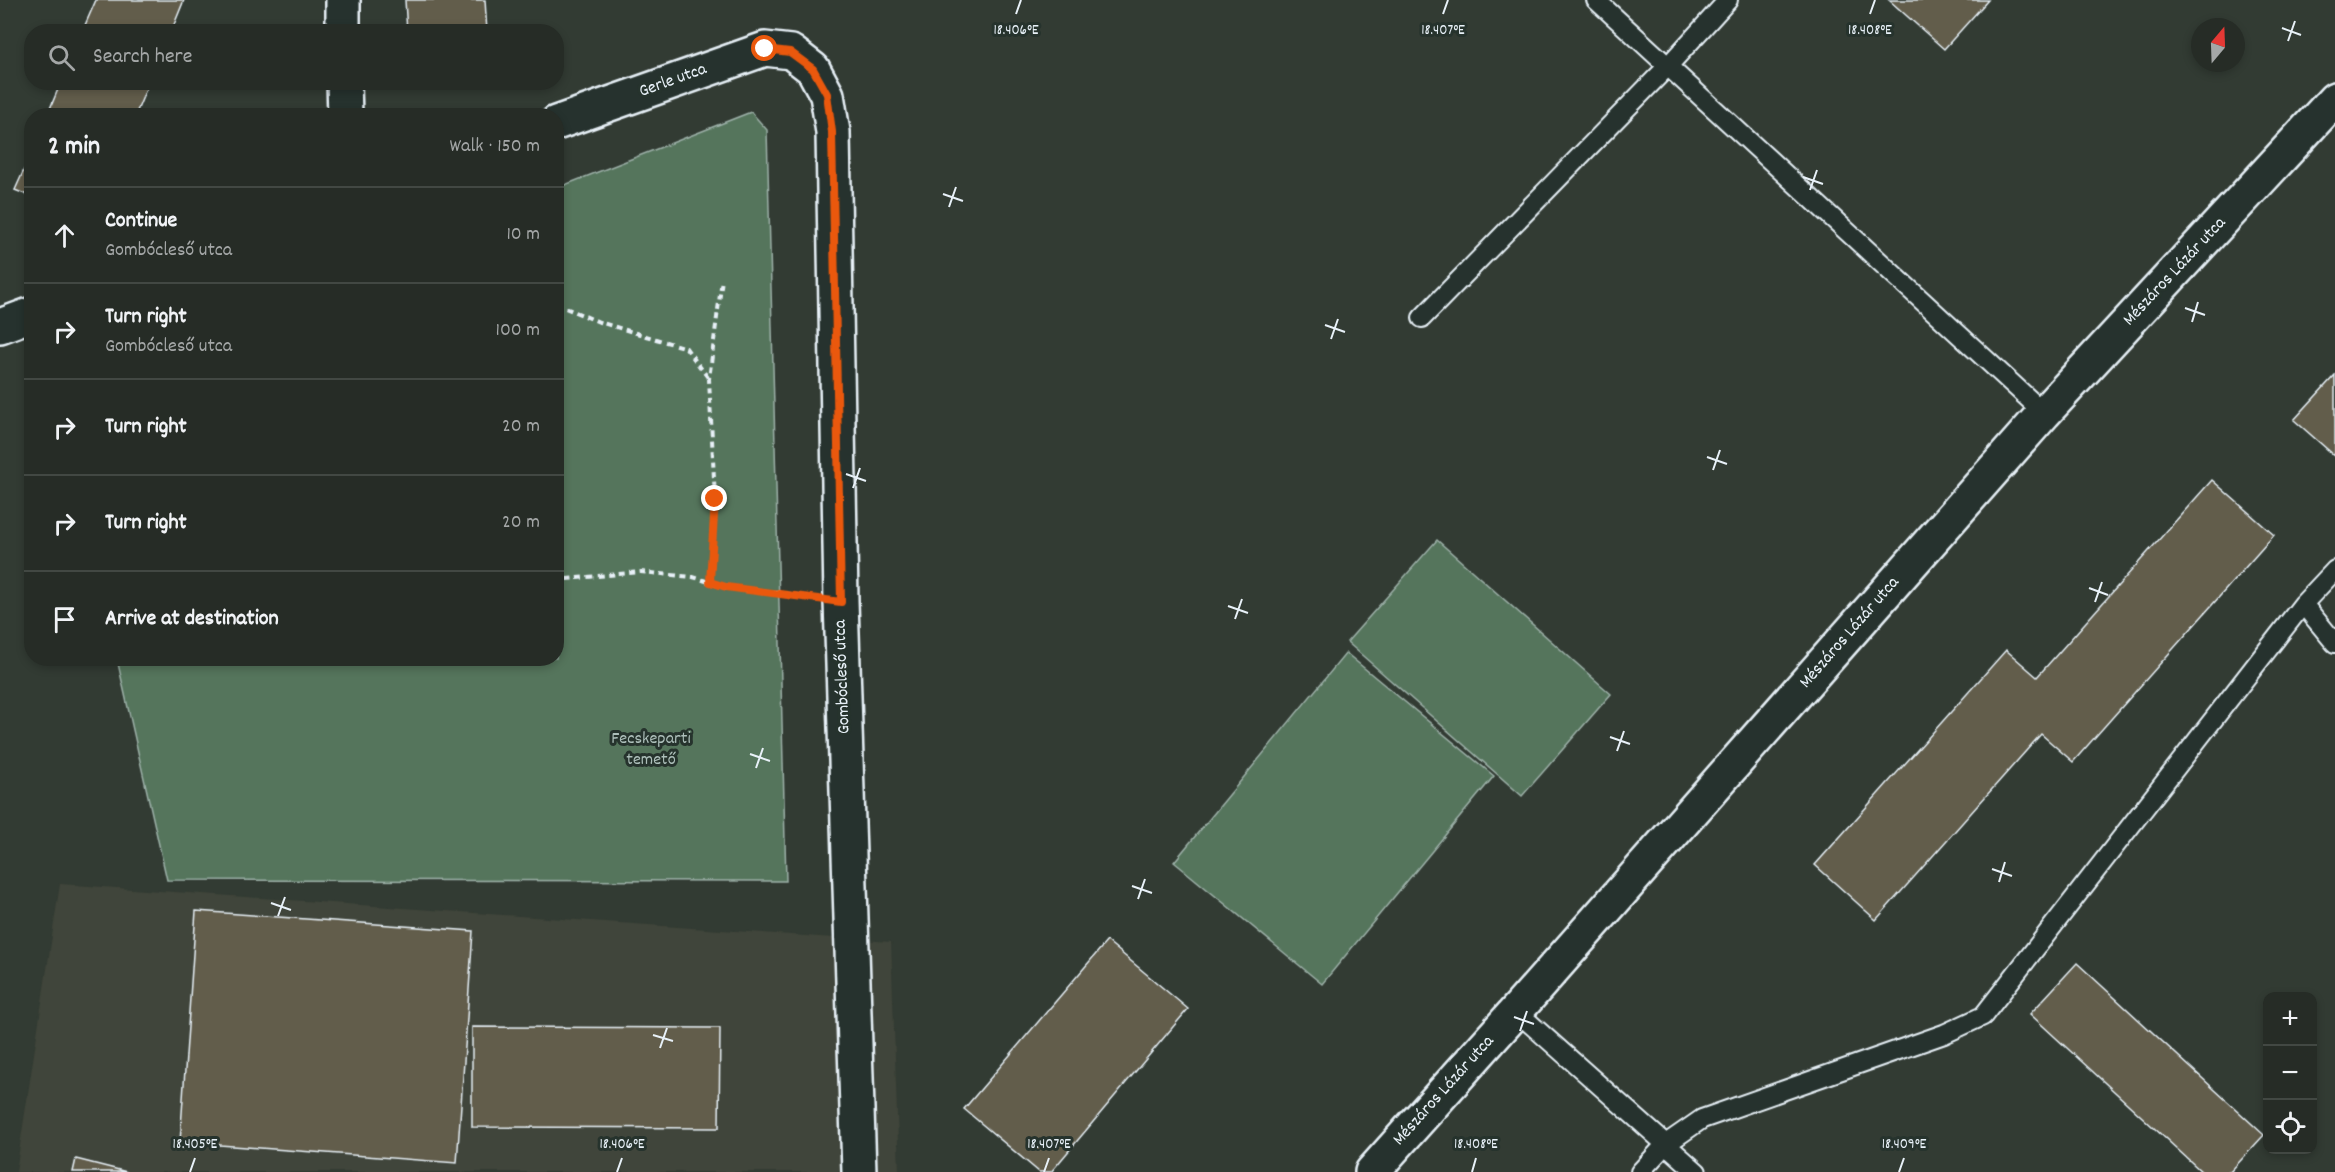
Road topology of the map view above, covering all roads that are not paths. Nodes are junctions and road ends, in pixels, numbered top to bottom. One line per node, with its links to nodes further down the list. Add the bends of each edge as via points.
1 (343, 0): 4 (street)
2 (1596, 0): 6 (lane)
3 (1728, 0): 6 (lane)
4 (343, 24)
5 (790, 52): 10 (street, Gerle utca, via 765,49); 20 (street, Gombócleső utca, via 813,69 827,94 832,132 841,602)
6 (1668, 66): 12 (lane); 14 (lane)
7 (344, 90): 9 (street)
8 (2335, 99): 14 (street, Mészáros Lázár utca)
9 (345, 108)
10 (564, 120)
11 (24, 317): 13 (street)
12 (1422, 318)
13 (0, 326)
14 (2044, 413): 18 (street, Mészáros Lázár utca)
15 (2335, 570): 16 (lane)
16 (2303, 604): 17 (lane); 19 (lane, via 1983,1016 1944,1034 1702,1119)
17 (2335, 643)
18 (1516, 1011): 19 (lane); 21 (street, Mészáros Lázár utca)
19 (1666, 1144): 22 (lane); 23 (lane)
20 (859, 1172)
21 (1372, 1172)
22 (1640, 1172)
23 (1697, 1172)

